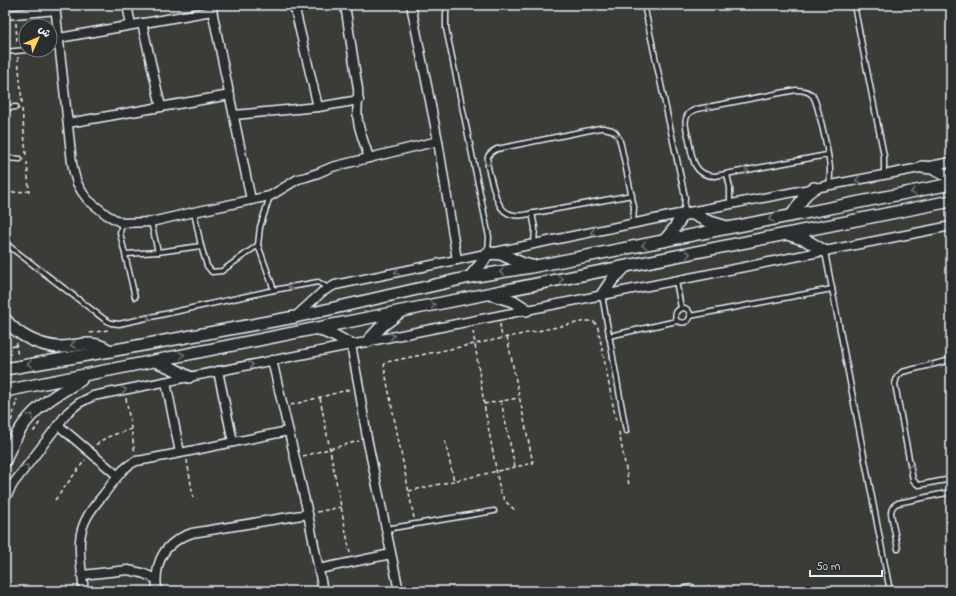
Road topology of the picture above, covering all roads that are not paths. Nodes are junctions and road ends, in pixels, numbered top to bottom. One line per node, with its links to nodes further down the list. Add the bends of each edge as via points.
1 (127, 5): 12 (street)
2 (294, 5): 21 (street)
3 (345, 5): 18 (street)
4 (411, 5): 25 (street)
5 (447, 5): 60 (lane, via 446,28 489,237)
6 (644, 5): 45 (lane, via 685,197)
7 (854, 5): 33 (lane, via 884,156)
8 (56, 8): 10 (street); 13 (street)
9 (212, 8): 11 (street); 17 (street)
10 (5, 15)
11 (142, 23): 12 (street); 20 (street)
12 (131, 25): 13 (street)
13 (59, 38): 14 (street)
14 (60, 47): 24 (street)
15 (18, 50): 16 (lane)
16 (5, 52)
17 (230, 95): 20 (street); 23 (street)
18 (359, 100): 21 (street); 29 (street, via 358,122)
19 (16, 107): 22 (lane)
20 (161, 107): 24 (street)
21 (318, 107): 23 (street)
22 (5, 108)
23 (234, 115): 40 (street)
24 (68, 123): 48 (street, via 77,183 88,200 107,216)
25 (438, 141): 29 (street); 62 (street)
26 (828, 155): 32 (lane, one-way to 26); 32 (lane, one-way to 32, via 815,100 805,91 796,90 694,110 687,117 686,123 694,164 706,175); 36 (lane)
27 (5, 158): 28 (lane)
28 (20, 158)
29 (370, 158): 39 (street, via 298,178)
30 (951, 162): 31 (street)
31 (922, 167): 33 (street); 34 (main road, via 932,168)
32 (727, 174): 42 (lane)
33 (884, 175): 36 (street, one-way to 36)
34 (951, 178)
35 (951, 184): 46 (main road, one-way to 46)
36 (829, 185): 37 (street)
37 (814, 188): 42 (street); 46 (main road, via 806,194)
38 (632, 195): 44 (lane); 44 (lane, one-way to 44, via 619,138 608,128 491,152 487,163 498,203 509,214); 49 (lane)
39 (270, 196): 40 (street); 56 (lane, via 260,227)
40 (251, 200): 43 (street)
41 (951, 201): 52 (main road)
42 (730, 205): 45 (street)
43 (194, 212): 47 (street); 57 (lane)
44 (532, 213): 55 (lane, via 535,228)
45 (684, 213): 49 (street); 51 (main road); 53 (main road)
46 (792, 215): 51 (main road, one-way to 51)
47 (151, 222): 48 (street); 59 (lane)
48 (122, 223): 61 (lane, via 120,233)
49 (633, 224): 55 (street, one-way to 55)
50 (951, 226): 58 (street)
51 (730, 228): 53 (main road)
52 (785, 234): 58 (main road, via 806,240); 64 (main road, one-way to 52)
53 (664, 241): 63 (main road, one-way to 63)
54 (5, 243): 69 (lane, one-way to 54, via 119,324 111,323)
55 (534, 244): 60 (street)
56 (258, 245): 57 (lane, via 222,271 212,272 207,266); 69 (lane)
57 (201, 246): 59 (lane)
58 (824, 251): 66 (street); 68 (lane)
59 (158, 252): 61 (lane)
60 (488, 253): 62 (street); 63 (main road, via 501,254); 65 (main road)
61 (126, 254): 72 (lane)
62 (457, 260): 67 (street, one-way to 67)
63 (531, 266): 65 (main road, one-way to 65)
64 (626, 266): 70 (main road, one-way to 64); 71 (main road)
65 (470, 278): 77 (main road)
66 (676, 280): 71 (street); 73 (lane)
67 (328, 288): 69 (lane, one-way to 69, via 318,282); 77 (street)
68 (832, 289): 76 (lane); 118 (lane)
69 (274, 290)
70 (489, 294): 74 (main road, via 512,301); 75 (main road, one-way to 70)
71 (602, 295): 74 (street); 81 (lane)
72 (136, 297)
73 (681, 308): 76 (lane, via 688,310); 79 (lane, via 676,312)
74 (527, 310): 82 (street, one-way to 74)
75 (402, 311): 80 (main road); 82 (main road)
76 (690, 316): 79 (lane, via 684,323)
77 (295, 317): 84 (main road)
78 (5, 319): 84 (main road, one-way to 78, via 94,344 61,347 40,343 22,335)
79 (677, 320): 81 (lane)
80 (318, 328): 83 (main road); 87 (main road, one-way to 80)
81 (609, 336): 96 (lane)
82 (368, 341): 83 (street)
83 (351, 345): 85 (street); 106 (street)
84 (110, 351): 88 (main road, one-way to 88)
85 (272, 360): 89 (street, one-way to 85); 95 (street)
86 (951, 360): 101 (lane, one-way to 86, via 920,485 915,482 895,384 902,372)
87 (155, 361): 90 (main road); 91 (main road)
88 (5, 369)
89 (218, 371): 91 (street); 97 (street)
90 (90, 375): 93 (main road); 99 (main road, one-way to 90, via 15,436 31,415 49,399)
91 (189, 377): 92 (street)
92 (166, 382): 94 (street, one-way to 92, via 72,408 86,399); 98 (street)
93 (5, 392)
94 (58, 425): 100 (street); 103 (street, one-way to 94, via 13,484)
95 (288, 431): 97 (street); 105 (street)
96 (626, 431)
97 (233, 442): 98 (street)
98 (183, 453): 100 (street, via 136,461)
99 (5, 461)
100 (118, 476): 110 (street, via 84,522 80,540)
101 (951, 479)
102 (951, 492): 107 (lane, via 893,506 891,514)
103 (5, 500)
104 (494, 510): 106 (lane)
105 (308, 514): 109 (street); 111 (street, via 183,536 175,540 163,553)
106 (386, 529): 108 (street)
107 (898, 549)
108 (391, 554): 109 (street); 116 (street)
109 (319, 569): 115 (street)
110 (82, 575): 111 (street, via 128,570); 113 (street)
111 (156, 579): 114 (street)
112 (692, 587): 117 (lane)
113 (84, 591)
114 (157, 591)
115 (323, 591)
116 (399, 591)
117 (668, 591)
118 (890, 591)

